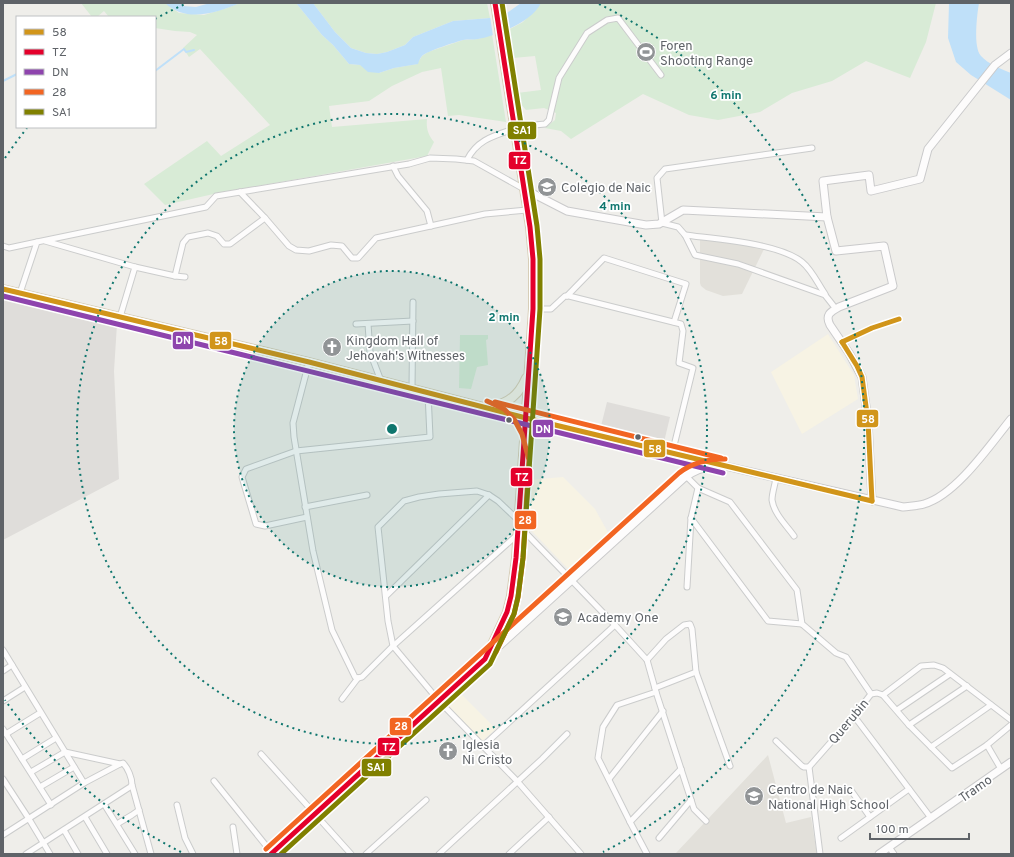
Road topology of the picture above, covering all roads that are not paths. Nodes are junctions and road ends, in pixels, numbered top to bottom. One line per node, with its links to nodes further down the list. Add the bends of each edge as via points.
1 (495, 3): 4 (main road)
2 (1011, 53): 11 (street, via 995,65 928,149 920,179 871,191 869,175 823,181)
3 (661, 75): 4 (street, via 618,18 607,20 587,33 559,78 549,120 545,124)
4 (514, 128): 6 (street, via 480,143); 8 (main road)
5 (812, 148): 13 (street, via 665,169 657,178)
6 (466, 160): 7 (street, via 430,158); 8 (street, via 474,161)
7 (393, 166): 9 (street); 14 (street, via 398,176 427,211)
8 (524, 189): 10 (main road); 13 (street, via 567,211 646,225)
9 (240, 192): 12 (street); 16 (street, via 216,196 206,207)
10 (527, 210): 14 (street, via 485,214); 27 (main road, via 533,259)
11 (828, 217): 13 (street, via 683,210); 28 (street, via 836,251 884,246 893,286)
12 (265, 218): 14 (street, via 289,246 296,250 309,251 331,245 342,246 352,258 358,258 376,238); 20 (street, via 230,244 224,244 217,236 208,233 188,237)
13 (662, 223): 15 (street, via 678,227)
14 (431, 226)
15 (685, 235): 24 (street, via 695,255 738,264); 24 (street, via 780,250 802,262)
16 (44, 240): 17 (street); 19 (street)
17 (37, 242): 18 (street, via 8,248); 23 (street)
18 (3, 246)
19 (134, 268): 20 (street); 29 (street)
20 (175, 276): 21 (street)
21 (185, 277)
22 (3, 289): 23 (main road)
23 (20, 293): 29 (main road)
24 (825, 295): 28 (street)
25 (567, 296): 27 (street, via 551,309); 31 (street); 31 (street, via 604,258 686,284)
26 (413, 302): 30 (street)
27 (533, 309): 35 (main road)
28 (836, 309): 50 (street, via 830,312 827,320 862,377 868,421)
29 (120, 316): 34 (main road)
30 (413, 321): 33 (street); 37 (street)
31 (674, 322): 43 (street, via 683,327 679,363 693,368)
32 (356, 324): 33 (street)
33 (368, 324): 36 (street, via 370,352)
34 (309, 362): 36 (main road); 42 (street, via 294,423)
35 (528, 369): 39 (main road, via 522,386 515,395 504,403); 40 (main road)
36 (381, 381): 37 (main road)
37 (412, 388): 38 (main road)
38 (428, 393): 39 (main road); 42 (street, via 430,437)
39 (484, 406): 40 (main road)
40 (526, 418): 43 (street); 54 (main road)
41 (1011, 419): 50 (street, via 964,476 942,496 924,504 903,507)
42 (296, 451): 51 (street); 52 (street, via 246,469 242,476 256,524 266,526)
43 (672, 454): 44 (street)
44 (725, 466): 45 (street, via 705,468); 46 (street)
45 (686, 476): 47 (street); 57 (street)
46 (776, 478): 50 (street); 56 (street, via 772,500 774,507)
47 (698, 488): 53 (street); 60 (street, via 730,502 797,590)
48 (367, 495): 51 (street)
49 (489, 495): 54 (street); 59 (street); 59 (street, via 478,491 439,494 404,501 378,527)
50 (872, 501)
51 (306, 507): 52 (street)
52 (307, 517): 70 (street, via 332,630 355,677)
53 (691, 518): 58 (street); 60 (street, via 768,621)
54 (518, 522): 55 (main road); 57 (street)
55 (517, 535): 62 (street); 64 (main road, via 513,582 507,612)
56 (794, 536)
57 (572, 580): 61 (street); 64 (street)
58 (687, 587)
59 (386, 596): 62 (street)
60 (802, 624): 74 (street, Querubin, via 836,653 846,656)
61 (615, 625): 65 (street); 92 (street)
62 (393, 646): 70 (street); 78 (street)
63 (3, 650): 66 (street)
64 (485, 659): 78 (main road)
65 (647, 660): 68 (street, via 666,639 684,625 690,624); 73 (street)
66 (12, 665): 67 (street); 72 (street)
67 (3, 671)
68 (696, 672): 73 (street); 99 (street)
69 (950, 674): 71 (street); 75 (street, via 934,665 921,666); 80 (street)
70 (358, 678): 76 (street)
71 (967, 686): 79 (street); 85 (street)
72 (25, 687): 77 (street); 82 (street)
73 (656, 690): 81 (street); 105 (street, via 617,705 603,727 598,758)
74 (871, 694): 75 (street); 83 (street, Querubin)
75 (883, 695): 80 (street)
76 (342, 699)
77 (3, 701)
78 (439, 701): 92 (street); 120 (main road)
79 (991, 705): 84 (street); 93 (street)
80 (897, 710): 85 (street)
81 (662, 711): 102 (street); 105 (street)
82 (40, 712): 87 (street); 89 (street)
83 (854, 716): 101 (street, Querubin); 113 (street)
84 (1011, 720)
85 (909, 725): 93 (street)
86 (1011, 725): 91 (street)
87 (5, 731): 96 (street)
88 (568, 734): 108 (street)
89 (56, 738): 94 (street); 96 (street)
90 (776, 741): 101 (street, via 804,768)
91 (986, 745): 93 (street, via 952,768); 103 (street)
92 (483, 746): 108 (street)
93 (931, 747)
94 (65, 752): 98 (street); 100 (street); 104 (street)
95 (261, 754): 120 (street)
96 (22, 759): 104 (street)
97 (1011, 762): 103 (street, Tramo)
98 (120, 764): 109 (street); 110 (street, via 126,766)
99 (730, 766)
100 (74, 767): 109 (street); 111 (street)
101 (809, 767): 151 (street)
102 (681, 769): 115 (street); 127 (street)
103 (1001, 769): 124 (street, Tramo)
104 (31, 772): 111 (street)
105 (609, 779): 127 (street)
106 (3, 780): 125 (street)
107 (214, 781): 144 (street)
108 (517, 781): 122 (street); 147 (street)
109 (84, 784): 116 (street)
110 (132, 785): 117 (street); 119 (street)
111 (40, 787): 116 (street)
112 (850, 789): 123 (street)
113 (909, 789): 123 (street); 124 (street)
114 (426, 800): 146 (street)
115 (691, 800): 126 (street, via 694,809); 132 (street)
116 (51, 804): 125 (street)
117 (104, 804): 121 (street); 128 (street)
118 (177, 805): 142 (street)
119 (139, 810): 128 (street); 141 (street)
120 (314, 814): 144 (main road); 145 (street)
121 (85, 816): 130 (street); 139 (street)
122 (548, 817): 148 (street); 149 (street)
123 (870, 817): 133 (street)
124 (931, 818): 135 (street, Tramo)
125 (29, 819): 131 (street); 134 (street)
126 (706, 821)
127 (630, 822): 150 (street)
128 (117, 824): 140 (street)
129 (233, 827): 143 (street)
130 (64, 830): 134 (street); 138 (street)
131 (4, 833)
132 (659, 838)
133 (841, 838)
134 (43, 844): 136 (street); 137 (street)
135 (889, 847): 152 (street, Tramo); 153 (street)
136 (26, 854)
137 (50, 854)
138 (78, 854)
139 (107, 854)
140 (135, 854)
141 (151, 854)
142 (193, 854)
143 (237, 854)
144 (272, 854)
145 (351, 854)
146 (366, 854)
147 (439, 854)
148 (509, 854)
149 (581, 854)
150 (647, 854)
151 (820, 854)
152 (879, 854)
153 (894, 854)

